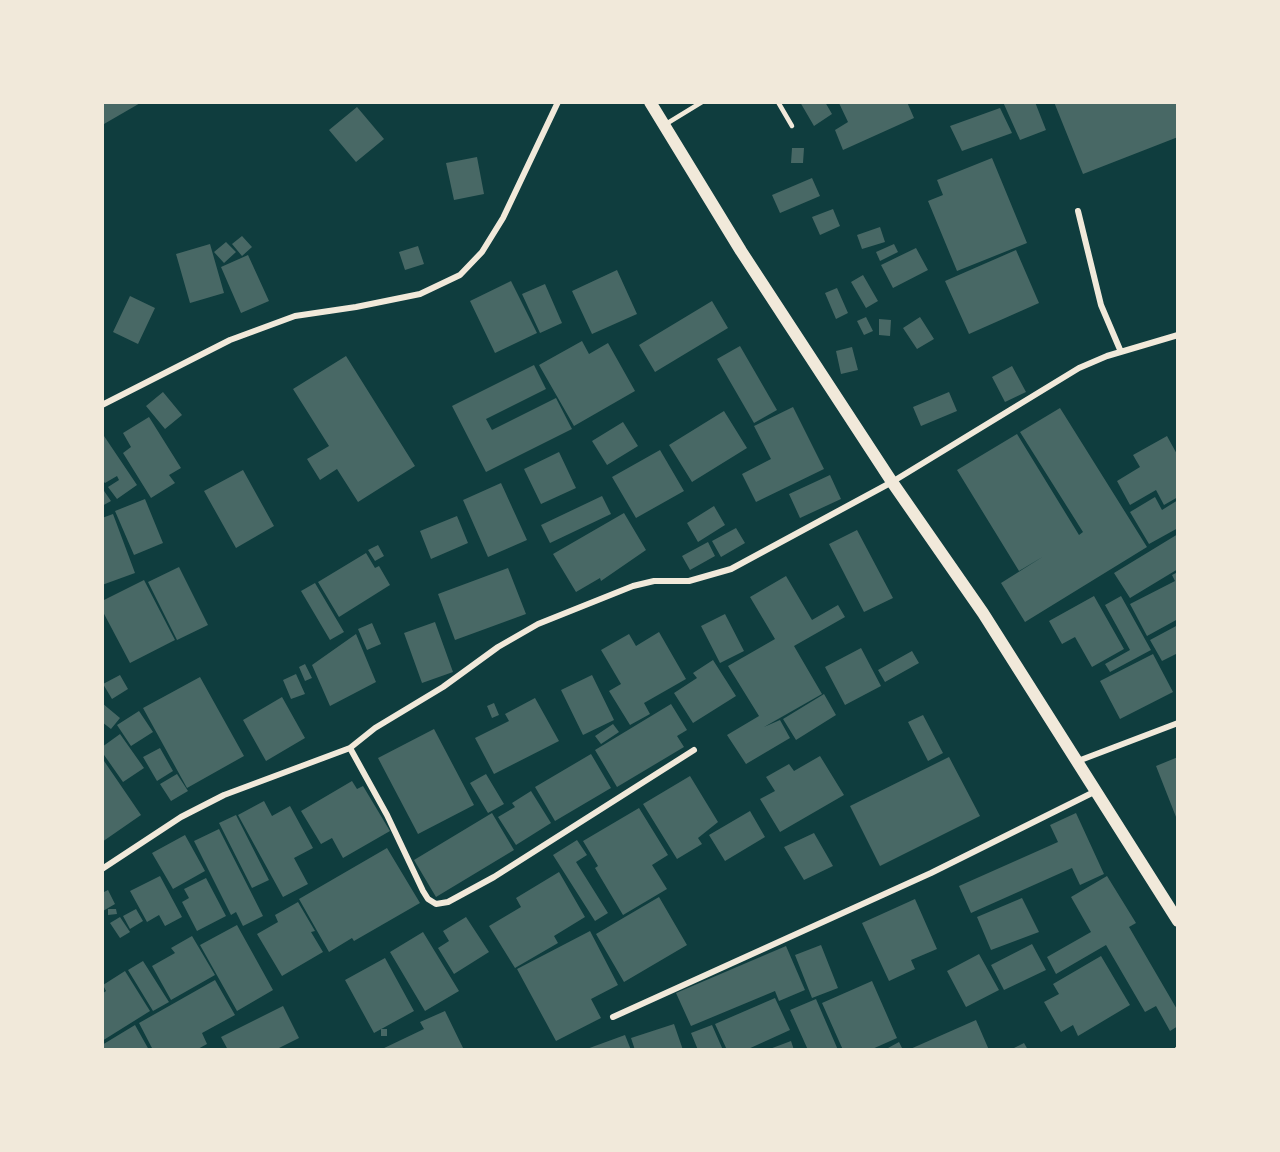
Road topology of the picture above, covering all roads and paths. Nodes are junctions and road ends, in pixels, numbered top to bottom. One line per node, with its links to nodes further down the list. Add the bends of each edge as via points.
1 (558, 102): 10 (street, via 503,218 482,252 460,275 420,294 295,316 230,340)
2 (650, 102): 5 (main road)
3 (702, 102): 5 (lane)
4 (778, 102): 6 (lane)
5 (664, 125): 11 (main road)
6 (792, 126)
7 (1078, 211): 9 (street, via 1101,305)
8 (1178, 335): 9 (street)
9 (1120, 352): 11 (street, via 1054,382)
10 (102, 405)
11 (892, 482): 13 (street, via 731,569 689,581 654,581 633,586 538,624); 15 (main road, via 983,613)
12 (1178, 723): 15 (street)
13 (350, 748): 14 (street, via 423,891 436,904 448,902 494,877); 17 (street, via 224,795 181,817)
14 (694, 750)
15 (1077, 761): 16 (main road)
16 (1097, 791): 18 (main road); 19 (street, via 931,873)
17 (102, 868)
18 (1178, 921)
19 (613, 1017)

